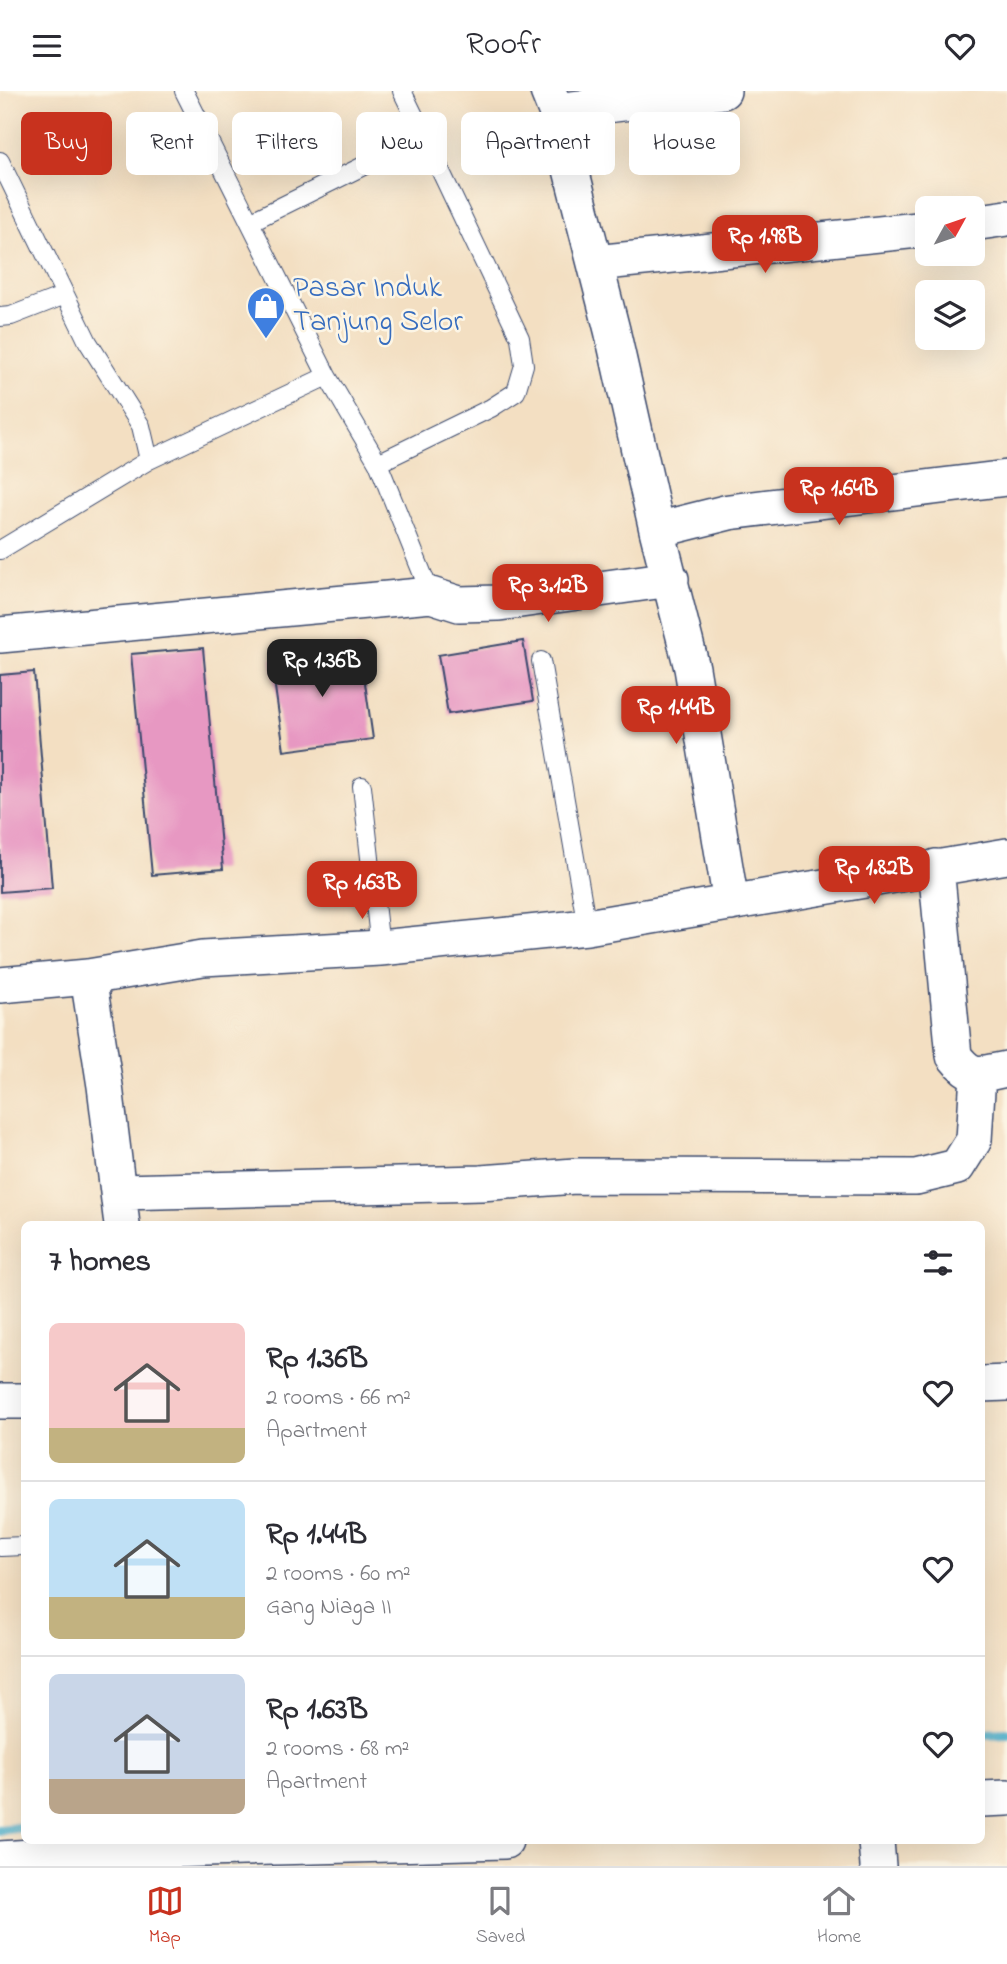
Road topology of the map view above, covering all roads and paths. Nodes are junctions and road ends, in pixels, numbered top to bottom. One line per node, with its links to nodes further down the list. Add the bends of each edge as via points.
1 (184, 91): 11 (lane)
2 (402, 91): 5 (lane)
3 (723, 91): 4 (street)
4 (552, 101): 13 (street)
5 (412, 112)
6 (0, 162): 14 (lane)
7 (356, 170): 11 (lane)
8 (443, 175): 18 (lane, via 520,338 524,365 516,392)
9 (1007, 218): 10 (street)
10 (985, 221)
11 (250, 222): 16 (lane)
12 (915, 230): 13 (street)
13 (595, 263): 20 (street)
14 (65, 295): 15 (lane); 17 (lane, via 88,342 141,426)
15 (0, 317)
16 (327, 376): 17 (lane); 18 (lane)
17 (149, 460): 21 (lane)
18 (377, 463): 23 (lane)
19 (1007, 478): 20 (street, via 729,512)
20 (657, 530): 22 (street)
21 (0, 549)
22 (671, 579): 23 (street, via 499,603 459,604); 29 (street, via 692,668)
23 (431, 595): 24 (street)
24 (0, 635)
25 (541, 661): 30 (lane)
26 (362, 786): 31 (lane)
27 (1007, 856): 28 (street)
28 (936, 867): 29 (street); 34 (street, via 954,1056 965,1070)
29 (731, 903): 30 (street)
30 (587, 927): 31 (street)
31 (380, 947): 32 (street, via 203,958)
32 (88, 977): 33 (street); 35 (street)
33 (0, 985)
34 (992, 1071): 35 (street, via 974,1140 957,1167 916,1177 575,1176)
35 (121, 1209)
36 (1007, 1383): 37 (street)
37 (985, 1384)
38 (0, 1401): 39 (street)
39 (21, 1401)
40 (21, 1546): 41 (lane)
41 (0, 1547)
42 (1007, 1798): 43 (street)
43 (985, 1799)
44 (392, 1844): 46 (street)
45 (876, 1844): 47 (street)
46 (0, 1859)
47 (878, 1866)

